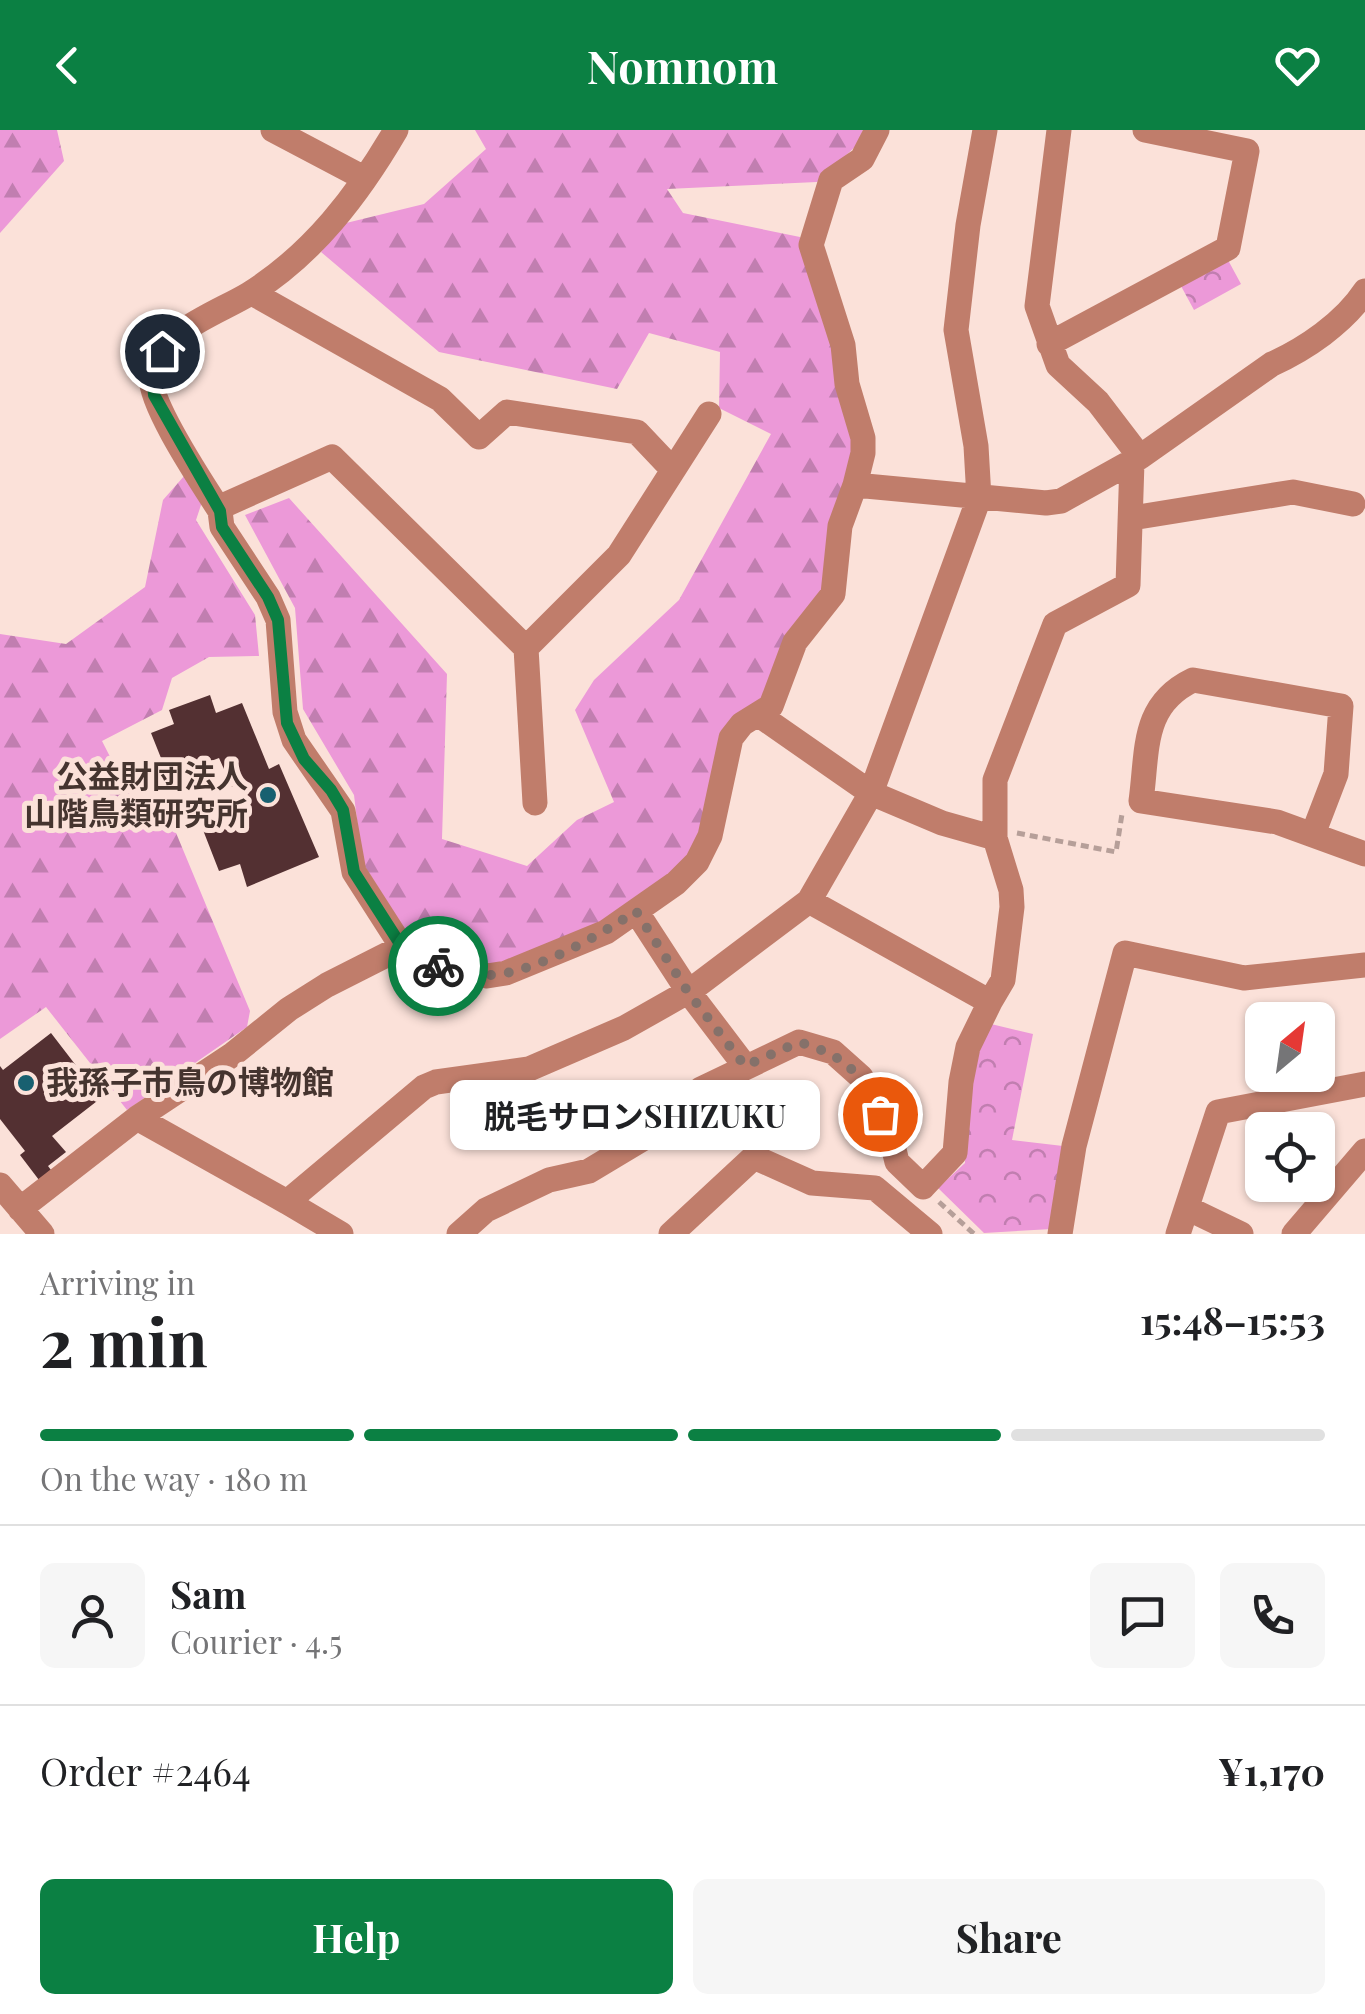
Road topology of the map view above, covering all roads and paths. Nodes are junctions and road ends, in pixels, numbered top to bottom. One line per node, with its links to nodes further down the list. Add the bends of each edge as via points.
1 (273, 130): 7 (street)
2 (396, 130): 7 (street)
3 (877, 130): 14 (street, via 862,158 831,180 811,245 843,344 863,438)
4 (985, 130): 15 (street, via 956,330)
5 (1059, 130): 10 (street, via 1037,306)
6 (1145, 130): 10 (street, via 1246,152 1228,248)
7 (364, 178): 9 (street, via 336,221)
8 (1365, 291): 12 (street, via 1327,330)
9 (252, 292): 13 (street, via 440,400 480,438 507,412 637,432); 17 (street, via 179,335 152,373 154,395)
10 (1048, 344): 12 (street)
11 (708, 414): 13 (street)
12 (1136, 460): 15 (street, via 1062,501); 18 (street)
13 (673, 470): 19 (street, via 618,554)
14 (854, 485): 15 (street); 20 (street, via 840,526 833,594 795,642 771,706)
15 (979, 498): 21 (street)
16 (1353, 504): 18 (street, via 1293,492)
17 (218, 508): 19 (street, via 332,458); 29 (street, via 222,527 278,620 284,712 294,740 343,810 354,872)
18 (1132, 518): 24 (street, via 1128,585 1054,624 994,780)
19 (526, 648): 23 (street)
20 (759, 716): 21 (street); 28 (street, via 731,738 710,836 697,862)
21 (871, 793): 24 (street, via 924,817); 27 (street)
22 (1141, 801): 24 (path, via 1124,798 1116,852); 25 (street); 25 (street, via 1155,712 1193,680 1341,706 1336,774)
23 (535, 804)
24 (995, 834): 32 (street, via 1012,907 1003,980)
25 (1314, 834): 26 (street)
26 (1365, 854)
27 (809, 900): 31 (street); 32 (street)
28 (636, 911): 29 (street, via 606,932 487,976 440,967); 31 (street)
29 (402, 947): 35 (street, via 289,1009)
30 (1365, 965): 48 (street, via 1244,978 1125,952 1074,1146)
31 (688, 992): 33 (street); 39 (street, via 541,1066 424,1087)
32 (990, 1002): 38 (street, via 968,1047 955,1153)
33 (745, 1066): 38 (street, via 799,1042 833,1052 861,1078 897,1162); 44 (street, via 701,1089 644,1138 589,1171 518,1194)
34 (1365, 1084): 40 (street, via 1218,1112)
35 (137, 1118): 39 (street); 41 (street)
36 (1365, 1151): 51 (street)
37 (0, 1185): 41 (street)
38 (922, 1186): 47 (path)
39 (287, 1202): 43 (street)
40 (1187, 1208): 49 (street); 50 (street)
41 (20, 1209): 42 (street)
42 (42, 1234)
43 (341, 1234)
44 (459, 1234)
45 (670, 1234): 46 (street, via 754,1157 812,1183 875,1188)
46 (930, 1234)
47 (974, 1234)
48 (1060, 1234)
49 (1178, 1234)
50 (1242, 1234)
51 (1294, 1234)

